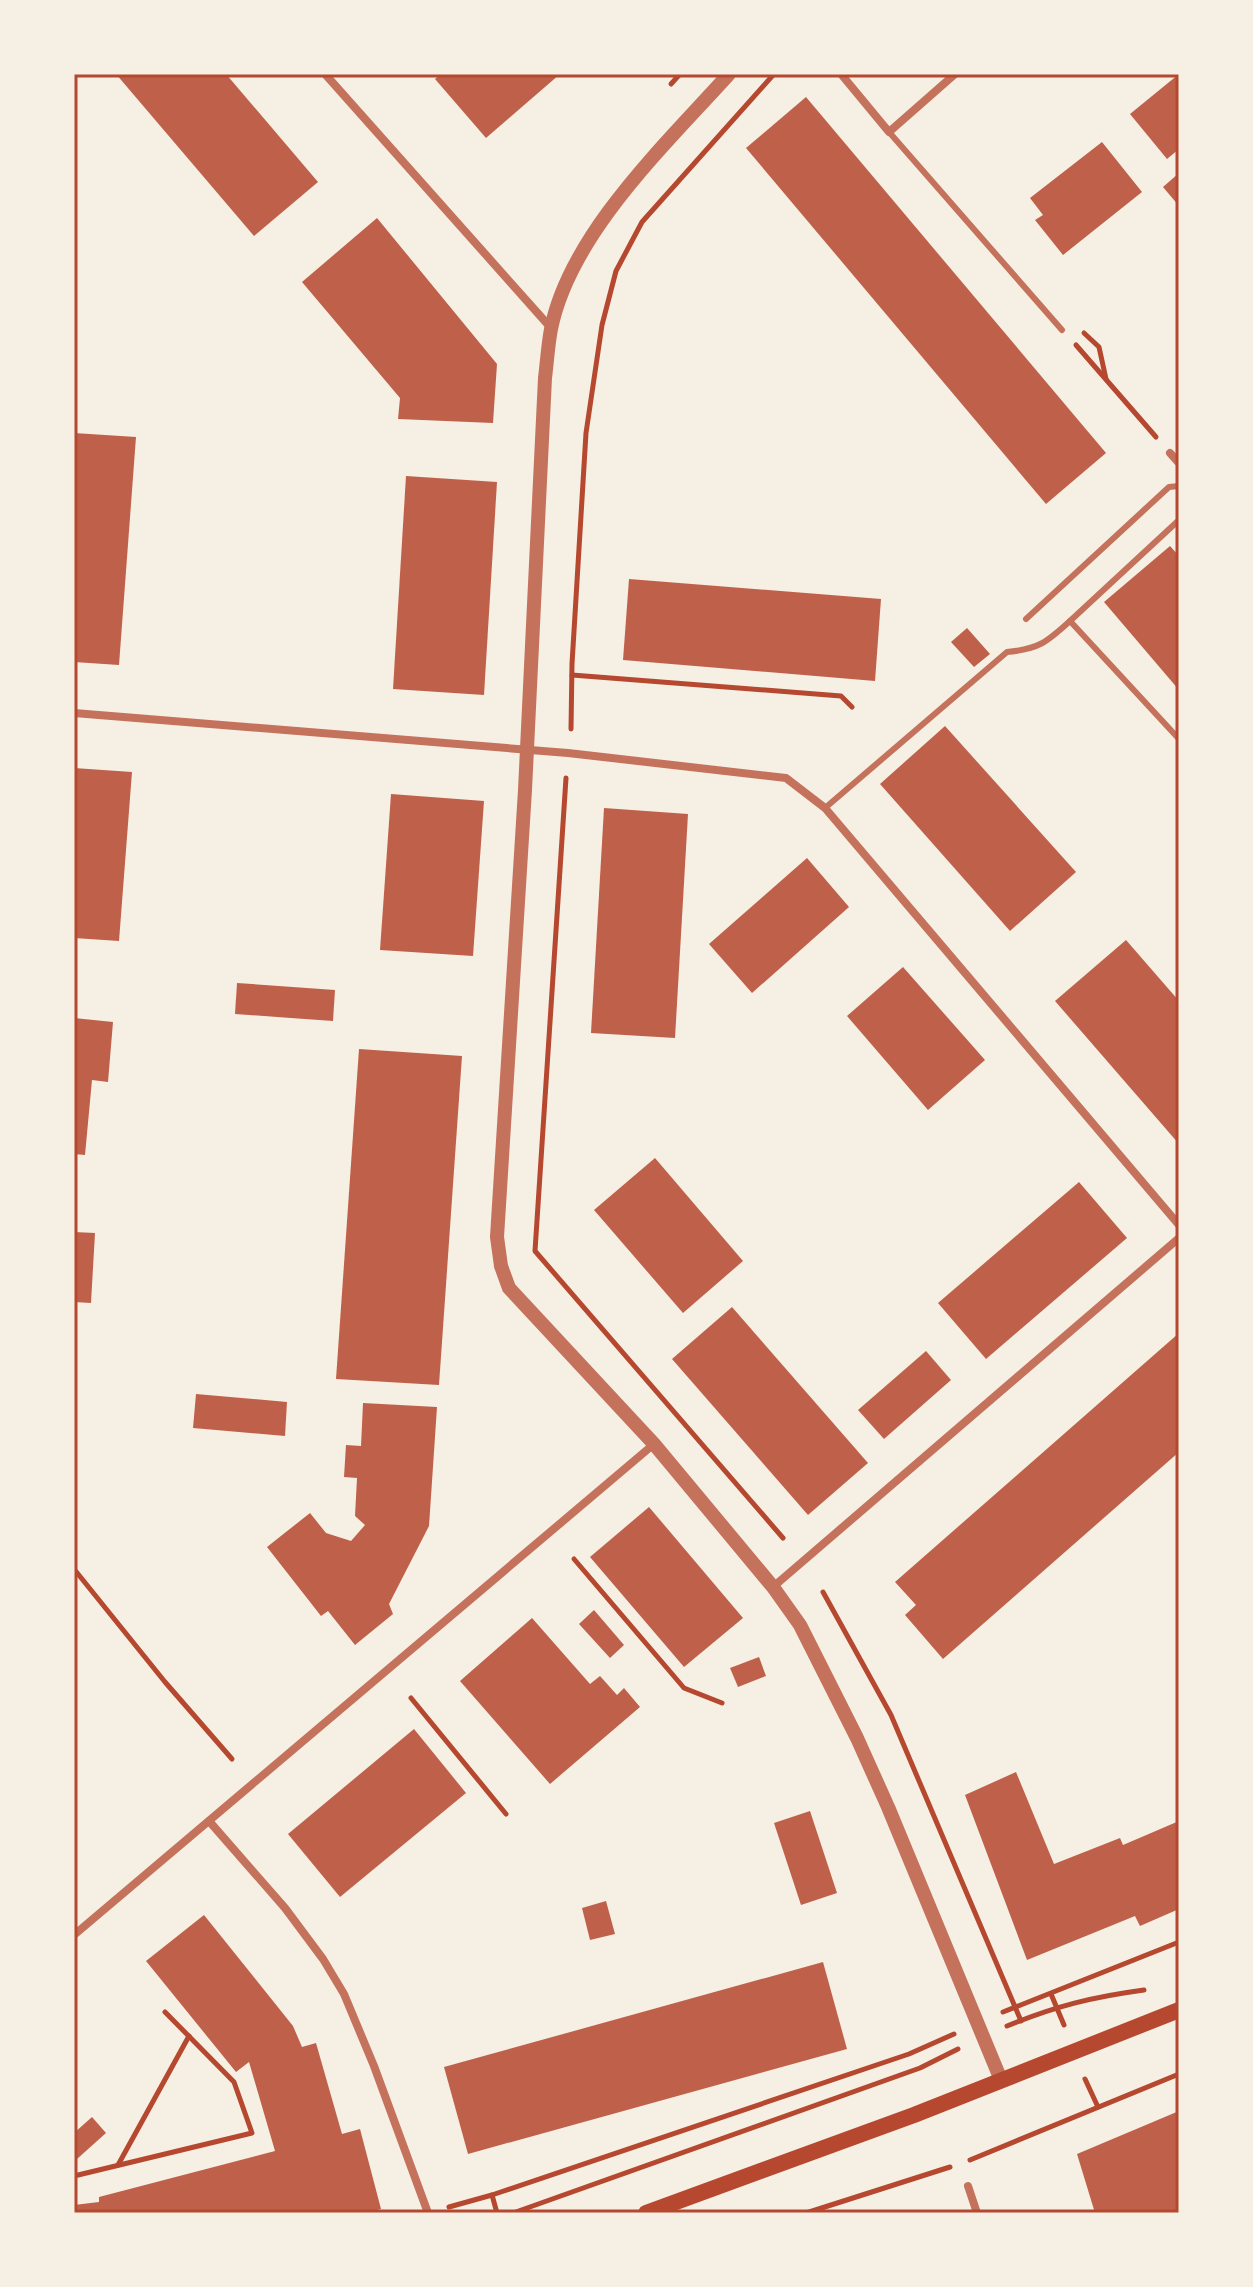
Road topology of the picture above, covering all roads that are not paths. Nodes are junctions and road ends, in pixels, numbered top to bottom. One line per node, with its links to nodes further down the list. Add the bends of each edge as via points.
1 (325, 74): 6 (street)
2 (729, 74): 6 (street, via 616,200 564,286)
3 (841, 74): 5 (street)
4 (955, 74): 5 (street)
5 (889, 132): 7 (lane)
6 (551, 328): 16 (street)
7 (1062, 330)
8 (1170, 453): 9 (street)
9 (1179, 463)
10 (1179, 486): 12 (lane, via 1169,487)
11 (1179, 520): 13 (lane)
12 (1026, 619)
13 (1070, 621): 15 (lane); 17 (lane, via 1044,644 1007,652)
14 (74, 713): 16 (street)
15 (1179, 739)
16 (527, 750): 17 (street, via 786,778); 20 (street, via 497,1237 501,1266 509,1288)
17 (825, 808): 18 (street)
18 (1179, 1225)
19 (1179, 1238): 21 (street)
20 (654, 1444): 21 (street); 22 (street)
21 (773, 1587): 25 (street, via 800,1625 857,1738)
22 (209, 1821): 23 (street); 27 (street, via 285,1908 344,1994)
23 (74, 1935)
24 (1179, 2010): 25 (main road)
25 (1001, 2080): 28 (main road)
26 (968, 2186): 29 (street)
27 (428, 2213)
28 (646, 2213)
29 (977, 2213)

